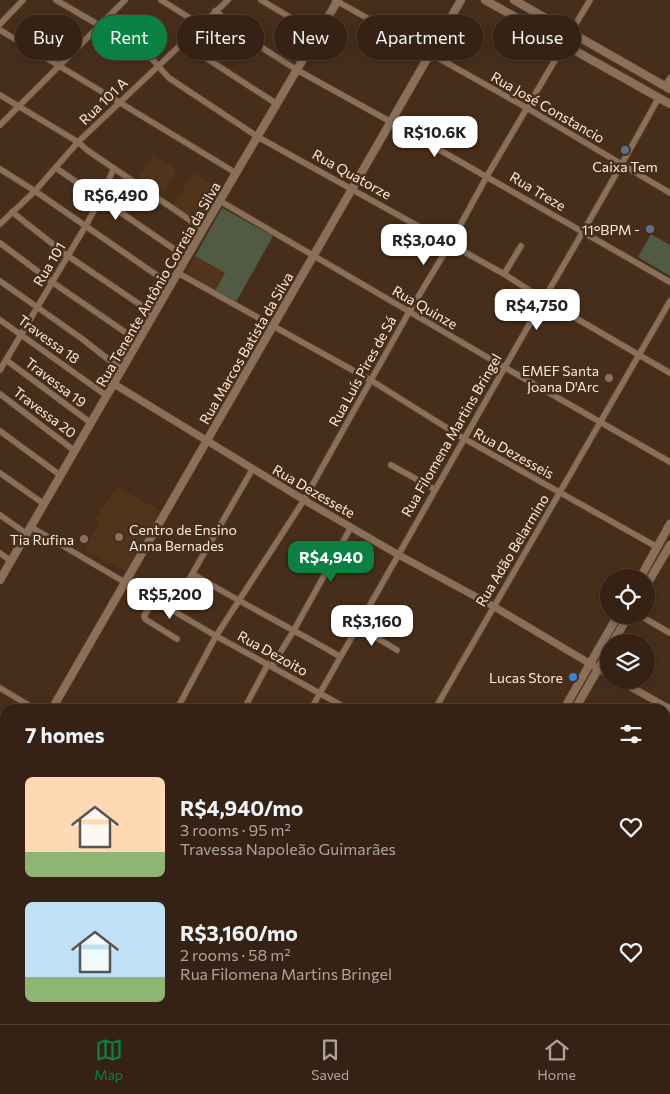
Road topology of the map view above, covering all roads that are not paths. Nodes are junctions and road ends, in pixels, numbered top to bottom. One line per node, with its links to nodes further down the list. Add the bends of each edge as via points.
1 (23, 0): 24 (street)
2 (56, 0): 23 (street, Rua Quatorze)
3 (125, 0): 13 (street)
4 (161, 0): 14 (street)
5 (228, 0): 12 (street, Rua 101 A)
6 (261, 0): 16 (street)
7 (337, 0): 17 (main road, Rua Tenente Antônio Correia da Silva); 18 (street, Rua José Constancio)
8 (461, 0): 19 (main road, Rua Marcos Batista da Silva)
9 (485, 0): 20 (main road)
10 (514, 0): 21 (main road)
11 (590, 0): 22 (street)
12 (215, 11): 15 (street, Rua 101 A); 40 (street, Rua Treze)
13 (109, 15)
14 (185, 15)
15 (211, 15)
16 (286, 15)
17 (329, 15)
18 (363, 15)
19 (452, 15)
20 (513, 15)
21 (541, 15)
22 (581, 15)
23 (92, 21)
24 (0, 24)
25 (0, 30): 39 (street)
26 (92, 32): 39 (street)
27 (581, 38): 28 (main road)
28 (596, 46): 31 (main road); 42 (main road)
29 (177, 47): 38 (street, Rua 101 A)
30 (581, 53): 31 (main road)
31 (590, 58): 44 (main road)
32 (152, 60): 38 (street, Rua Quatorze)
33 (209, 60): 46 (street)
34 (303, 60): 40 (main road, Rua Tenente Antônio Correia da Silva)
35 (426, 60): 50 (main road, Rua Marcos Batista da Silva)
36 (442, 60): 49 (street, Rua José Constancio)
37 (555, 60): 49 (street, Rua Luís Pires de Sá)
38 (158, 64): 45 (street, Rua 101 A); 52 (street, Rua Quatorze, via 170,78)
39 (59, 66): 45 (street); 48 (street)
40 (297, 70): 46 (main road, Rua Tenente Antônio Correia da Silva); 50 (street, Rua Treze)
41 (670, 78): 42 (street)
42 (666, 87): 44 (main road, via 668,95)
43 (0, 95): 48 (street)
44 (659, 97): 47 (main road); 54 (street, Rua Filomena Martins Bringel)
45 (120, 102): 53 (street, Rua 101 A); 58 (street)
46 (277, 104): 52 (main road, Rua Tenente Antônio Correia da Silva)
47 (670, 104)
48 (19, 106): 51 (street); 53 (street)
49 (527, 108): 54 (street, Rua José Constancio); 59 (street, Rua Luís Pires de Sá)
50 (391, 122): 59 (street, Rua Treze); 60 (main road, Rua Marcos Batista da Silva)
51 (0, 125)
52 (258, 137): 58 (main road, Rua Tenente Antônio Correia da Silva); 60 (street, Rua Quatorze)
53 (78, 142): 55 (street, Rua 101 A); 56 (street)
54 (623, 164): 62 (street, Rua José Constancio); 69 (street, Rua Filomena Martins Bringel)
55 (56, 168): 61 (street, Rua 101 A); 63 (street)
56 (114, 168): 63 (street, Rua 101); 68 (street)
57 (0, 169): 61 (street)
58 (236, 173): 64 (main road, Rua Tenente Antônio Correia da Silva)
59 (487, 176): 69 (street, Rua Treze); 71 (street, Rua Luís Pires de Sá)
60 (352, 189): 71 (street, Rua Quatorze); 74 (main road, Rua Marcos Batista da Silva)
61 (34, 191): 65 (street, Rua 101 A); 67 (street)
62 (670, 193)
63 (101, 198): 67 (street, Rua 101); 75 (street)
64 (220, 201): 68 (main road, Rua Tenente Antônio Correia da Silva); 74 (street, Rua Quinze)
65 (12, 212): 66 (street, Rua 101 A); 73 (street)
66 (0, 224)
67 (85, 227): 73 (street, Rua 101); 81 (street)
68 (203, 229): 75 (main road, Rua Tenente Antônio Correia da Silva)
69 (582, 232): 80 (street, Rua Treze); 82 (street, Rua Filomena Martins Bringel)
70 (0, 244): 79 (street)
71 (450, 244): 77 (street, Rua Quatorze); 85 (street, Rua Luís Pires de Sá)
72 (521, 246): 77 (street)
73 (68, 256): 79 (street, Rua 101); 86 (street)
74 (314, 256): 85 (street, Rua Quinze); 88 (main road, Rua Marcos Batista da Silva)
75 (187, 258): 76 (main road, Rua Tenente Antônio Correia da Silva)
76 (178, 273): 81 (main road, Rua Tenente Antônio Correia da Silva); 88 (street, Rua Dezesseis)
77 (504, 274): 82 (street, Rua Quatorze)
78 (0, 281): 84 (street)
79 (52, 282): 84 (street, Rua 101); 90 (street)
80 (670, 282)
81 (171, 284): 86 (main road, Rua Tenente Antônio Correia da Silva)
82 (543, 300): 91 (street, Rua Quatorze); 93 (street, Rua Filomena Martins Bringel)
83 (670, 301): 91 (street, Rua Adão Belarmino)
84 (37, 308): 89 (street, Rua 101); 95 (street)
85 (409, 312): 93 (street, Rua Quinze); 97 (street, Rua Luís Pires de Sá)
86 (154, 314): 90 (main road, Rua Tenente Antônio Correia da Silva)
87 (0, 320): 89 (street, Travessa 18)
88 (274, 326): 97 (street, Rua Dezesseis); 105 (main road, Rua Marcos Batista da Silva)
89 (21, 334): 92 (street, Rua 101); 100 (street, Travessa 18)
90 (138, 341): 95 (main road, Rua Tenente Antônio Correia da Silva)
91 (639, 355): 96 (street, Rua Quatorze); 101 (street, Rua Adão Belarmino)
92 (6, 360): 94 (street, Rua 101); 102 (street, Travessa 19)
93 (504, 367): 101 (street, Rua Quinze); 104 (street, Rua Filomena Martins Bringel)
94 (0, 370)
95 (122, 370): 98 (main road, Rua Tenente Antônio Correia da Silva)
96 (670, 373)
97 (372, 382): 104 (street, Rua Dezesseis); 114 (street, Rua Luís Pires de Sá)
98 (114, 384): 100 (main road, Rua Tenente Antônio Correia da Silva); 105 (street, Rua Dezessete)
99 (0, 394): 106 (street, Travessa 20)
100 (107, 396): 102 (main road, Rua Tenente Antônio Correia da Silva)
101 (600, 422): 107 (street, Rua Quinze); 113 (street, Rua Adão Belarmino)
102 (90, 423): 106 (main road, Rua Tenente Antônio Correia da Silva)
103 (0, 431): 111 (street)
104 (463, 438): 112 (street, Rua Filomena Martins Bringel); 113 (street, Rua Dezesseis)
105 (206, 441): 109 (street, Rua Dezessete); 129 (main road, Rua Marcos Batista da Silva)
106 (75, 451): 111 (main road, Rua Tenente Antônio Correia da Silva)
107 (670, 462)
108 (391, 465): 112 (street)
109 (252, 470): 114 (street, Rua Dezessete); 127 (street)
110 (0, 472): 115 (street)
111 (60, 476): 115 (main road, Rua Tenente Antônio Correia da Silva)
112 (434, 489): 123 (street, Rua Filomena Martins Bringel)
113 (560, 493): 120 (street, Rua Dezesseis); 132 (street, Rua Adão Belarmino)
114 (304, 500): 118 (street, Rua Dezessete); 131 (street, Rua Luís Pires de Sá)
115 (44, 504): 119 (main road, Rua Tenente Antônio Correia da Silva)
116 (0, 515): 119 (street, Rua Dezoito)
117 (670, 524): 120 (main road)
118 (351, 527): 123 (street, Rua Dezessete); 137 (street)
119 (29, 530): 124 (main road, Rua Tenente Antônio Correia da Silva); 129 (street, Rua Dezoito)
120 (657, 548): 125 (main road)
121 (669, 550): 126 (main road)
122 (0, 553): 124 (street)
123 (397, 554): 132 (street, Rua Dezessete); 136 (street, Rua Filomena Martins Bringel)
124 (11, 561): 128 (main road, Rua Tenente Antônio Correia da Silva)
125 (645, 569)
126 (655, 572)
127 (193, 574): 131 (street); 133 (street)
128 (0, 580)
129 (125, 581): 130 (street, Rua Dezoito); 153 (main road, Rua Marcos Batista da Silva)
130 (155, 599): 133 (street, Rua Dezoito); 140 (street, via 144,616 145,620)
131 (238, 602): 137 (street); 139 (street, Rua Luís Pires de Sá)
132 (493, 606): 144 (street, Rua Dezessete); 158 (street, Rua Adão Belarmino)
133 (172, 609): 139 (street, Rua Dezoito)
134 (613, 624): 144 (main road)
135 (655, 624): 138 (street)
136 (357, 626): 141 (street); 142 (street, Rua Filomena Martins Bringel)
137 (294, 630): 142 (street); 143 (street)
138 (670, 632)
139 (216, 636): 143 (street, Rua Dezoito); 154 (street, Rua Luís Pires de Sá)
140 (177, 639)
141 (397, 650)
142 (339, 656): 151 (street, Rua Filomena Martins Bringel)
143 (270, 665): 151 (street, Rua Dezoito); 155 (street)
144 (590, 665): 146 (street, Rua Dezessete); 147 (main road)
145 (600, 666): 146 (main road)
146 (598, 669): 150 (main road)
147 (577, 686): 150 (main road); 159 (main road)
148 (0, 688): 152 (street)
149 (634, 689): 161 (street)
150 (586, 690): 160 (main road)
151 (320, 693): 156 (street, Rua Filomena Martins Bringel); 157 (street, Rua Dezoito)
152 (26, 704)
153 (55, 704)
154 (180, 704)
155 (247, 704)
156 (314, 704)
157 (339, 704)
158 (439, 704)
159 (570, 704)
160 (573, 704)
161 (661, 704)

